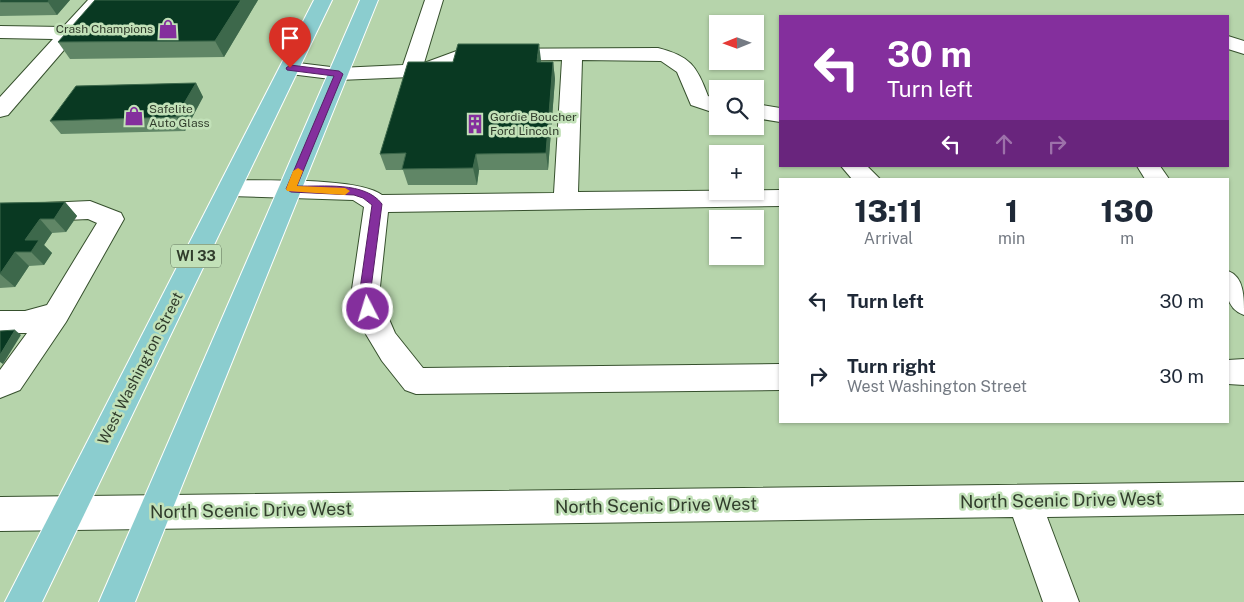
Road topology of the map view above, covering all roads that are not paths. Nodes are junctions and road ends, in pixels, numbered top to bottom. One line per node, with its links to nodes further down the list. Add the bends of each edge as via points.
1 (98, 0): 6 (street)
2 (323, 0): 10 (main road, West Washington Street / WI 33)
3 (369, 0): 12 (main road)
4 (434, 0): 11 (street)
5 (0, 32): 6 (street)
6 (68, 33): 14 (street)
7 (1229, 42): 8 (street)
8 (1244, 48)
9 (572, 54): 11 (street, via 462,55 429,68); 13 (street, via 658,54 676,59 688,71 699,100); 24 (street)
10 (290, 68): 12 (street); 21 (main road, West Washington Street / WI 33)
11 (411, 71): 12 (street)
12 (339, 74): 22 (main road)
13 (709, 104)
14 (0, 110)
15 (764, 112): 16 (street)
16 (779, 114)
17 (853, 167): 19 (street)
18 (1149, 167): 20 (street)
19 (867, 178)
20 (1156, 178)
21 (230, 188): 22 (street); 38 (main road, West Washington Street / WI 33)
22 (291, 189): 25 (street, via 354,192); 37 (main road)
23 (779, 198): 24 (street)
24 (566, 202): 25 (street)
25 (377, 204): 33 (street, via 364,296 400,365 416,381)
26 (0, 214): 29 (street, via 90,210 112,219)
27 (1229, 282): 28 (street)
28 (1244, 304)
29 (56, 314): 30 (street, via 25,322); 34 (street, via 9,381)
30 (0, 322)
31 (1229, 372): 32 (street)
32 (1244, 372)
33 (779, 377)
34 (0, 385)
35 (1244, 498): 36 (street, North Scenic Drive West)
36 (1024, 501): 37 (street, North Scenic Drive West); 42 (street)
37 (156, 511): 38 (street, North Scenic Drive West); 41 (main road)
38 (68, 512): 39 (street, North Scenic Drive West); 40 (main road, West Washington Street / WI 33)
39 (0, 514)
40 (23, 602)
41 (117, 602)
42 (1061, 602)

